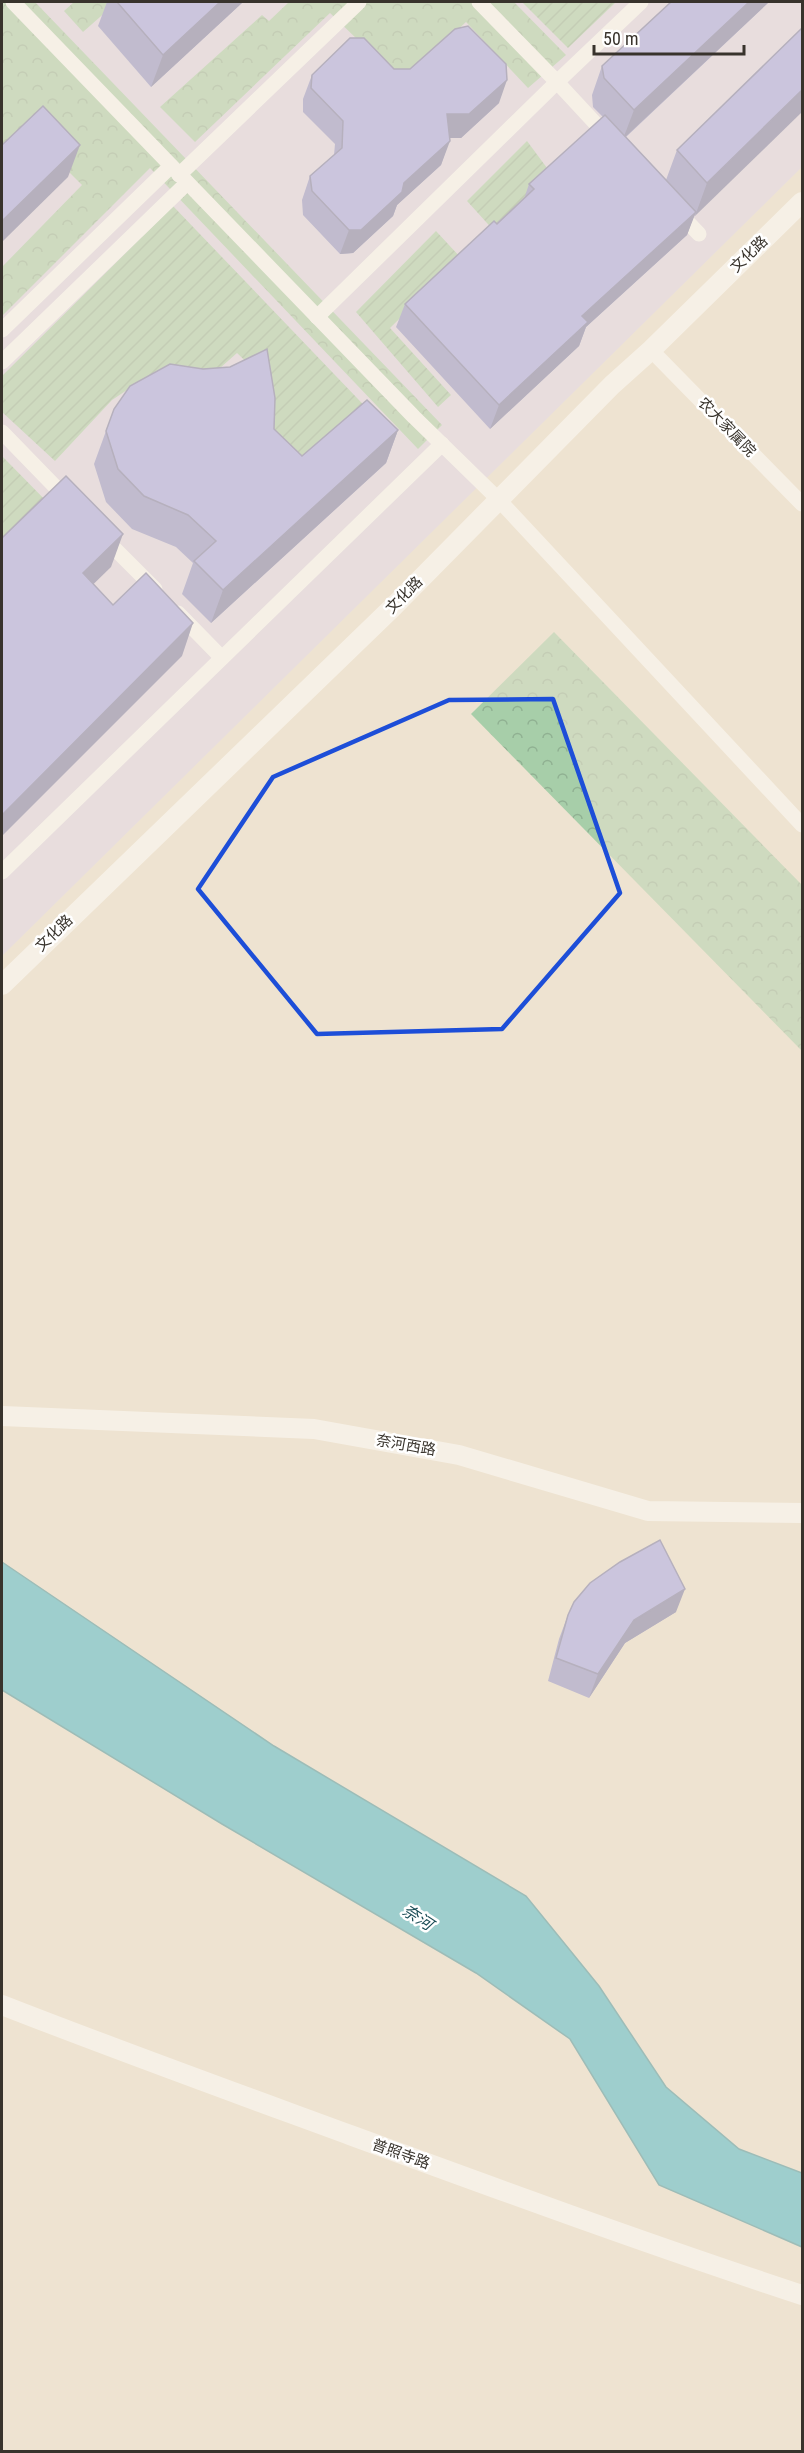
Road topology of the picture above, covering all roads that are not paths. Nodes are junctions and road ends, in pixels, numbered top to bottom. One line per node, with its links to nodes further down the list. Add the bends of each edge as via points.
1 (13, 2): 7 (street)
2 (359, 2): 7 (street)
3 (479, 2): 5 (street)
4 (641, 2): 5 (street)
5 (557, 82): 6 (street); 11 (street)
6 (620, 150)
7 (179, 174): 11 (street); 12 (street); 14 (street)
8 (667, 200): 10 (street)
9 (802, 202): 13 (street, 文化路)
10 (699, 234)
11 (317, 317): 16 (street)
12 (2, 330)
13 (651, 350): 17 (street, 文化路); 18 (street, 农大家属院)
14 (2, 362)
15 (2, 432): 19 (street)
16 (442, 444): 17 (street); 19 (street)
17 (498, 499): 20 (street); 22 (street, 文化路, via 385,614)
18 (802, 504)
19 (222, 658): 21 (street)
20 (802, 825)
21 (2, 872)
22 (2, 985)
23 (2, 1416): 24 (street, 奈河西路, via 314,1429 459,1455 648,1511)
24 (802, 1513)
25 (2, 2005): 26 (street, 普照寺路, via 502,2191)
26 (802, 2295)

